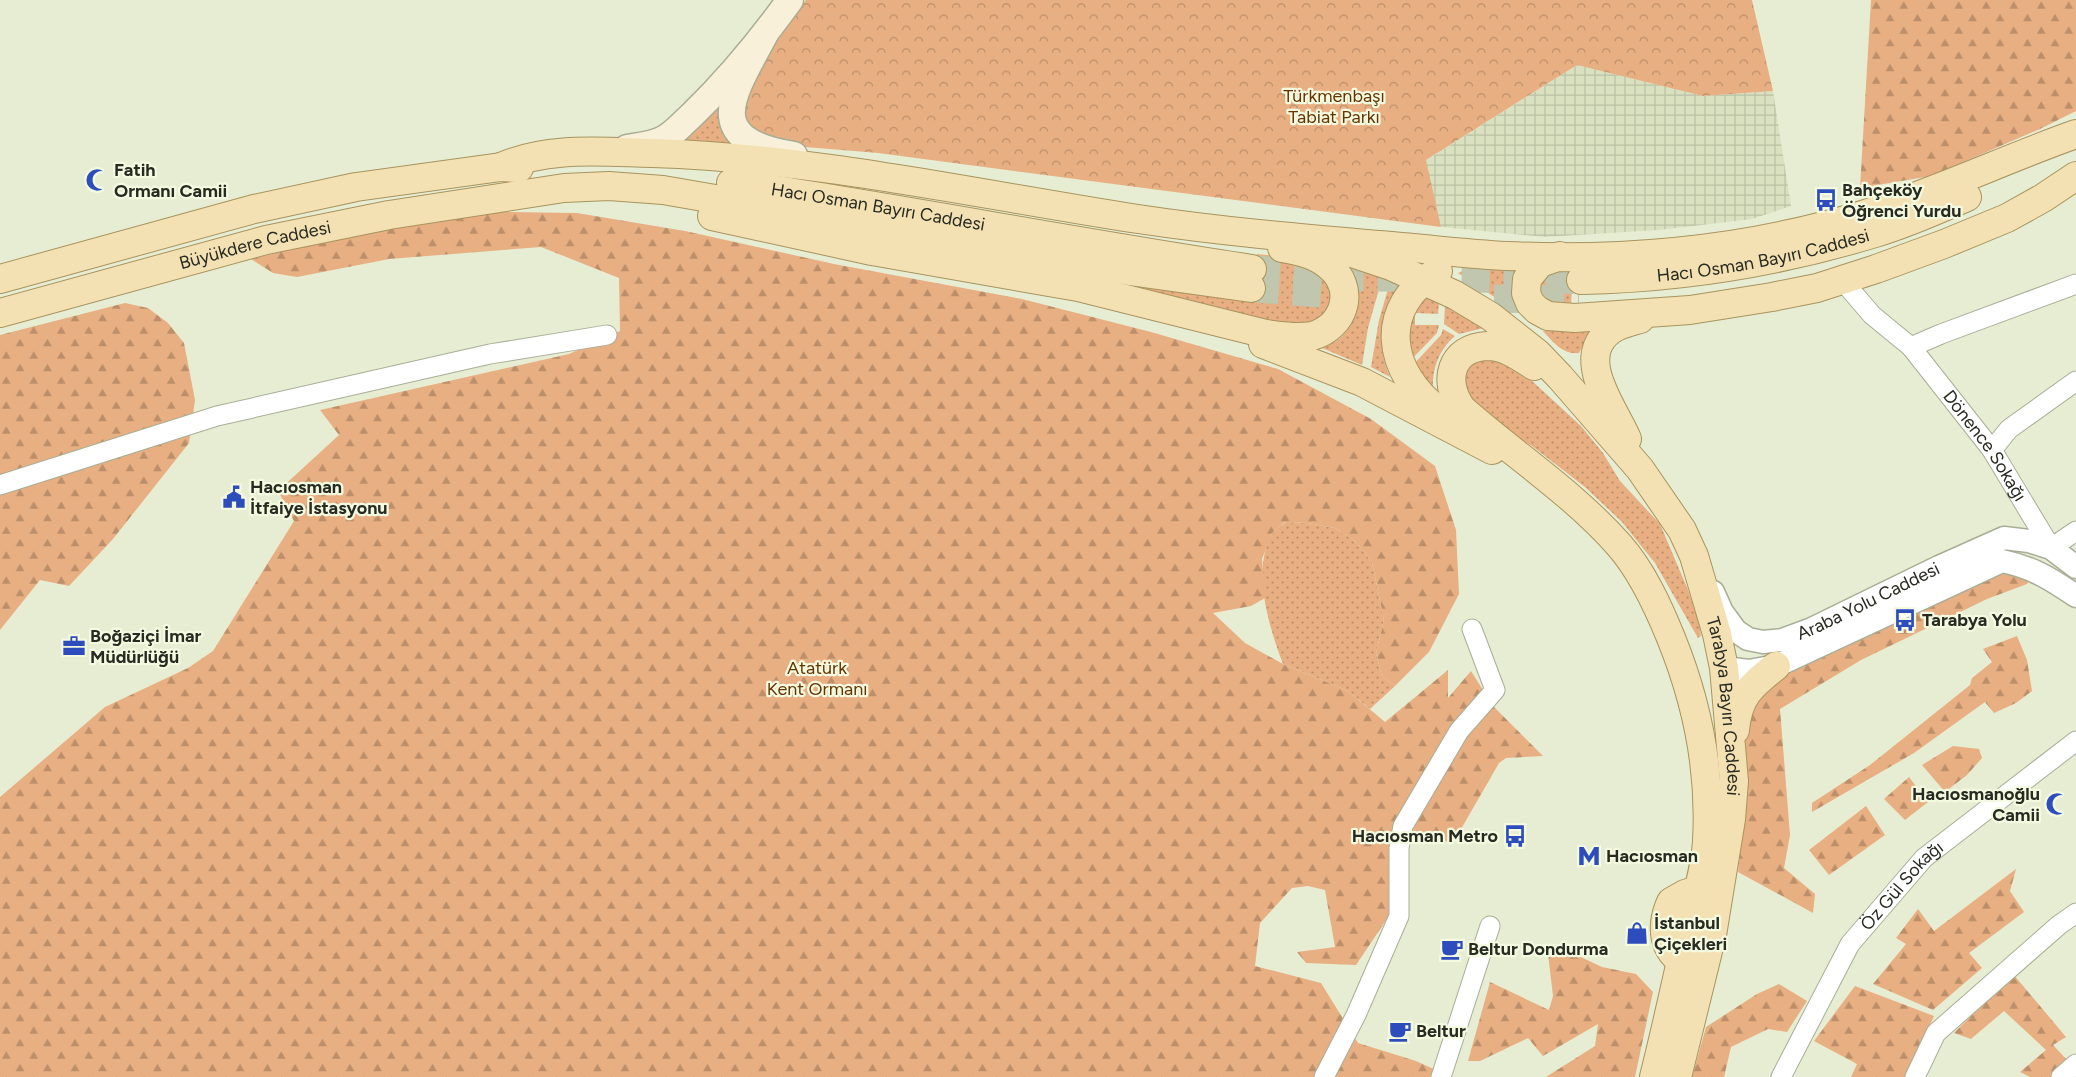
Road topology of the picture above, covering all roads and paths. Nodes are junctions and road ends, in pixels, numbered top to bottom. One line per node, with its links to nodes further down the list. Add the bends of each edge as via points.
1 (790, 0): 2 (main road)
2 (765, 34): 5 (main road, via 705,102 664,138 643,146); 8 (main road, via 736,88 732,102 731,114 740,134 760,147)
3 (2076, 134): 14 (main road, via 1951,184 1814,228 1741,243 1659,254)
4 (2076, 144): 6 (main road, Hacı Osman Bayırı Caddesi, via 2001,182 1876,233 1802,253 1580,290 1664,295 1804,274 1852,262 1980,214)
5 (609, 152): 7 (main road, via 539,156 516,160); 8 (main road, via 739,157)
6 (2076, 166)
7 (501, 167): 10 (main road, Hacı Osman Bayırı Caddesi, via 657,171 1116,248 1252,279 1129,271 663,190 609,186 564,188); 15 (main road, Büyükdere Caddesi, via 356,187 254,209)
8 (872, 174): 11 (main road)
9 (2076, 176): 17 (main road, via 2007,218)
10 (514, 196): 19 (main road, Büyükdere Caddesi, via 389,215 266,240); 21 (main road, via 605,199 696,213 872,251 1078,287)
11 (1239, 233): 12 (main road); 21 (main road, via 1273,246 1304,252 1330,266 1340,278 1343,288 1341,313 1325,331 1296,337 1266,334)
12 (1297, 238): 13 (main road); 16 (main road, Tarabya Bayırı Caddesi, via 1374,260)
13 (1507, 256): 14 (main road); 16 (main road, via 1457,264)
14 (1560, 256): 20 (main road, via 1540,263 1527,279 1526,294 1540,313 1575,318)
15 (0, 279)
16 (1424, 280): 24 (main road, Tarabya Bayırı Caddesi, via 1490,316 1537,353); 26 (main road, via 1406,301 1398,320 1396,346 1400,364 1418,394)
17 (1842, 280): 20 (main road, via 1772,297); 23 (street, Dönence Sokağı, via 1872,316)
18 (2076, 284): 23 (street)
19 (0, 313)
20 (1653, 314): 28 (main road, via 1612,330 1600,344 1594,360 1602,388)
21 (1200, 318): 26 (main road, via 1238,336 1351,377)
22 (607, 335): 30 (street, via 490,354 217,416)
23 (1911, 347): 27 (street, Dönence Sokağı)
24 (1560, 377): 28 (main road, Tarabya Bayırı Caddesi); 29 (main road, via 1509,351 1489,346 1464,354 1454,364 1450,376 1452,391 1462,409)
25 (2076, 381): 27 (street, via 2009,429)
26 (1480, 443): 29 (main road)
27 (1992, 450): 32 (street, Dönence Sokağı)
28 (1640, 469): 33 (main road, Tarabya Bayırı Caddesi, via 1682,530)
29 (1544, 476): 34 (main road, Tarabya Bayırı Caddesi, via 1597,522)
30 (0, 485)
31 (2076, 531): 32 (street)
32 (2051, 548): 33 (street, Araba Yolu Caddesi, via 2004,538 1812,629 1782,640 1763,642 1736,632 1722,612); 35 (street, Araba Yolu Caddesi)
33 (1694, 556): 39 (main road, Tarabya Bayırı Caddesi)
34 (1634, 565): 39 (main road, via 1664,595 1692,646); 44 (main road, Tarabya Bayırı Caddesi, via 1685,673 1698,720 1705,774 1707,842 1698,890)
35 (2076, 567)
36 (2076, 596): 38 (street, Araba Yolu Caddesi, via 2043,574 2002,561)
37 (1472, 629): 46 (street, via 1495,690 1459,731 1403,826 1399,848 1399,916 1356,1015)
38 (1776, 666): 39 (street, Araba Yolu Caddesi, via 1749,671); 41 (main road, via 1742,698 1736,719)
39 (1724, 668): 41 (main road, Tarabya Bayırı Caddesi)
40 (2076, 741): 50 (street, Öz Gül Sokağı, via 1924,858 1850,944)
41 (1733, 754): 44 (main road, Tarabya Bayırı Caddesi, via 1731,819 1712,935)
42 (2076, 913): 51 (street, via 1936,1033)
43 (1490, 926): 47 (street)
44 (1693, 963): 48 (main road, Tarabya Bayırı Caddesi); 49 (main road, Tarabya Bayırı Caddesi)
45 (2076, 1064): 52 (street)
46 (1324, 1077)
47 (1441, 1077)
48 (1654, 1077)
49 (1677, 1077)
50 (1781, 1077)
51 (1915, 1077)
52 (2060, 1077)

